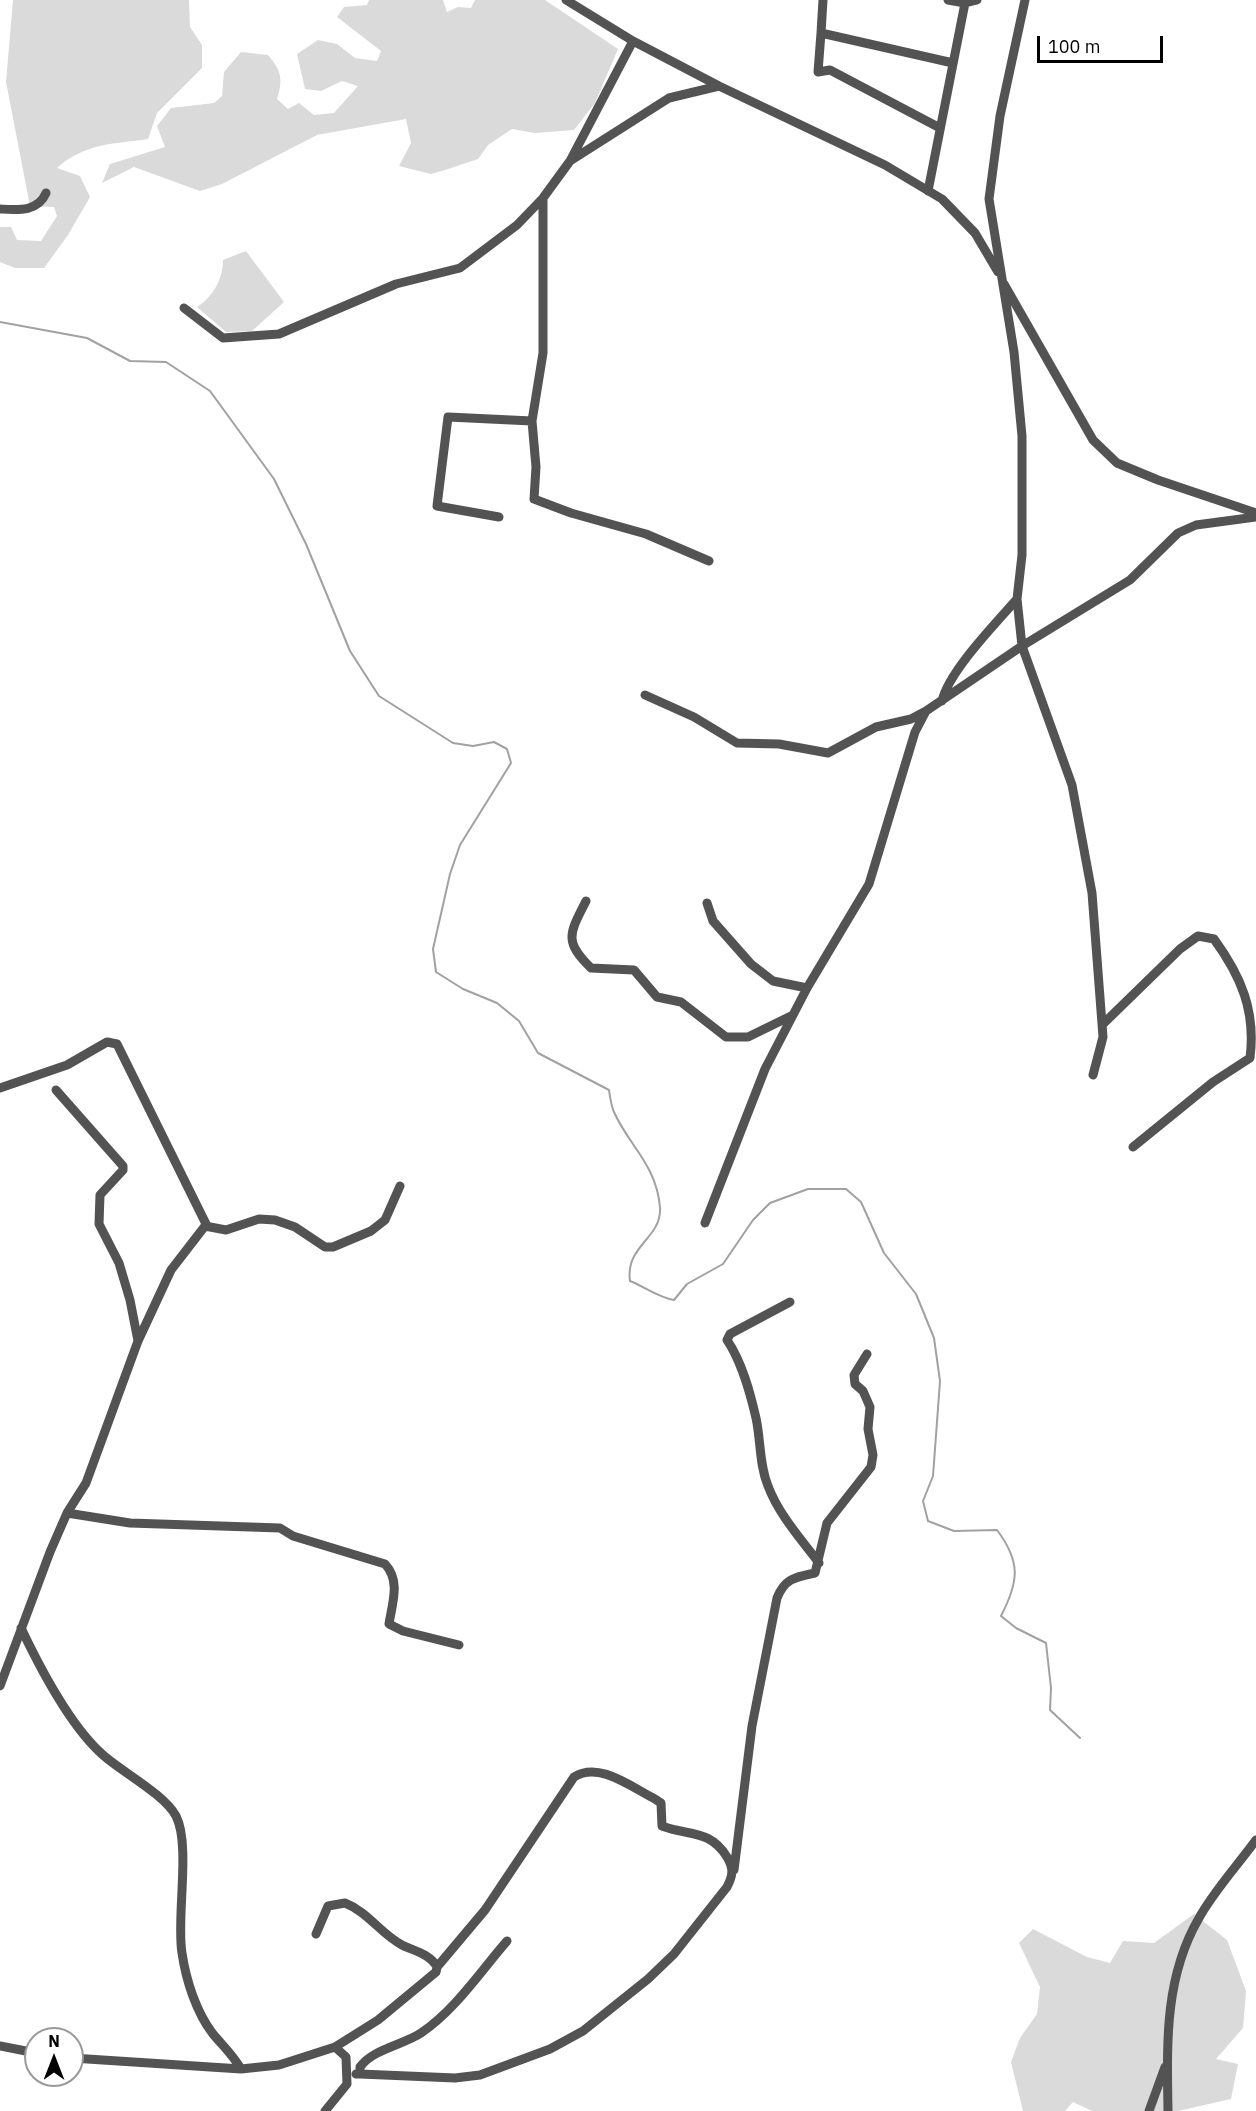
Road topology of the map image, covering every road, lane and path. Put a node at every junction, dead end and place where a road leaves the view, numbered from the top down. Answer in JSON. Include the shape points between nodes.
{"nodes":[{"id":1,"x":566,"y":0,"type":"edge"},
{"id":2,"x":823,"y":0,"type":"edge"},
{"id":3,"x":948,"y":0,"type":"edge"},
{"id":4,"x":977,"y":0,"type":"edge"},
{"id":5,"x":1024,"y":0,"type":"edge"},
{"id":6,"x":965,"y":3,"type":"junction"},
{"id":7,"x":821,"y":33,"type":"junction"},
{"id":8,"x":633,"y":41,"type":"junction"},
{"id":9,"x":953,"y":63,"type":"junction"},
{"id":10,"x":719,"y":86,"type":"junction"},
{"id":11,"x":940,"y":128,"type":"junction"},
{"id":12,"x":570,"y":162,"type":"junction"},
{"id":13,"x":928,"y":191,"type":"junction"},
{"id":14,"x":46,"y":193,"type":"dead end"},
{"id":15,"x":543,"y":198,"type":"junction"},
{"id":16,"x":0,"y":209,"type":"edge"},
{"id":17,"x":1001,"y":278,"type":"junction"},
{"id":18,"x":184,"y":308,"type":"dead end"},
{"id":19,"x":532,"y":421,"type":"junction"},
{"id":20,"x":1256,"y":515,"type":"edge"},
{"id":21,"x":499,"y":517,"type":"dead end"},
{"id":22,"x":709,"y":561,"type":"dead end"},
{"id":23,"x":1017,"y":598,"type":"junction"},
{"id":24,"x":1022,"y":645,"type":"junction"},
{"id":25,"x":645,"y":695,"type":"dead end"},
{"id":26,"x":942,"y":701,"type":"junction"},
{"id":27,"x":926,"y":711,"type":"junction"},
{"id":28,"x":586,"y":901,"type":"dead end"},
{"id":29,"x":707,"y":903,"type":"dead end"},
{"id":30,"x":807,"y":988,"type":"junction"},
{"id":31,"x":793,"y":1015,"type":"junction"},
{"id":32,"x":1103,"y":1024,"type":"junction"},
{"id":33,"x":1093,"y":1075,"type":"dead end"},
{"id":34,"x":0,"y":1088,"type":"edge"},
{"id":35,"x":56,"y":1090,"type":"dead end"},
{"id":36,"x":1133,"y":1147,"type":"dead end"},
{"id":37,"x":400,"y":1186,"type":"dead end"},
{"id":38,"x":705,"y":1222,"type":"dead end"},
{"id":39,"x":207,"y":1226,"type":"junction"},
{"id":40,"x":790,"y":1302,"type":"dead end"},
{"id":41,"x":138,"y":1341,"type":"junction"},
{"id":42,"x":867,"y":1354,"type":"dead end"},
{"id":43,"x":67,"y":1513,"type":"junction"},
{"id":44,"x":819,"y":1563,"type":"junction"},
{"id":45,"x":21,"y":1628,"type":"junction"},
{"id":46,"x":459,"y":1645,"type":"dead end"},
{"id":47,"x":0,"y":1686,"type":"edge"},
{"id":48,"x":1256,"y":1840,"type":"edge"},
{"id":49,"x":733,"y":1875,"type":"junction"},
{"id":50,"x":316,"y":1934,"type":"dead end"},
{"id":51,"x":507,"y":1941,"type":"dead end"},
{"id":52,"x":437,"y":1967,"type":"junction"},
{"id":53,"x":0,"y":2046,"type":"edge"},
{"id":54,"x":335,"y":2048,"type":"junction"},
{"id":55,"x":24,"y":2051,"type":"edge"},
{"id":56,"x":84,"y":2059,"type":"edge"},
{"id":57,"x":1168,"y":2059,"type":"junction"},
{"id":58,"x":241,"y":2069,"type":"junction"},
{"id":59,"x":348,"y":2070,"type":"junction"},
{"id":60,"x":360,"y":2074,"type":"junction"},
{"id":61,"x":325,"y":2111,"type":"edge"},
{"id":62,"x":1149,"y":2111,"type":"edge"},
{"id":63,"x":1168,"y":2111,"type":"edge"}],
"edges":[{"from":1,"to":8,"type":"street"},
{"from":2,"to":7,"type":"street"},
{"from":3,"to":6,"type":"street"},
{"from":4,"to":6,"type":"street"},
{"from":5,"to":17,"type":"street","via":[[1000,116],[989,199]]},
{"from":6,"to":9,"type":"street"},
{"from":7,"to":9,"type":"street"},
{"from":7,"to":11,"type":"street","via":[[818,72],[830,70]]},
{"from":8,"to":10,"type":"street"},
{"from":8,"to":12,"type":"street"},
{"from":9,"to":11,"type":"street"},
{"from":10,"to":12,"type":"street","via":[[669,98]]},
{"from":10,"to":13,"type":"street","via":[[885,165]]},
{"from":11,"to":13,"type":"street"},
{"from":12,"to":15,"type":"street"},
{"from":13,"to":17,"type":"street","via":[[942,199],[975,233]]},
{"from":14,"to":16,"type":"street","via":[[43,201],[25,211]]},
{"from":15,"to":18,"type":"street","via":[[516,225],[460,268],[396,284],[279,333],[223,338]]},
{"from":15,"to":19,"type":"street","via":[[543,352]]},
{"from":17,"to":20,"type":"street","via":[[1093,440],[1117,463]]},
{"from":17,"to":23,"type":"street","via":[[1014,352],[1022,436],[1022,555]]},
{"from":19,"to":21,"type":"street","via":[[448,417],[437,506]]},
{"from":19,"to":22,"type":"street","via":[[534,499],[646,534]]},
{"from":20,"to":24,"type":"street","via":[[1196,525],[1178,532],[1130,580]]},
{"from":23,"to":24,"type":"street"},
{"from":23,"to":26,"type":"street","via":[[944,690]]},
{"from":24,"to":26,"type":"street"},
{"from":24,"to":32,"type":"street","via":[[1072,785],[1092,893]]},
{"from":25,"to":27,"type":"street","via":[[694,717],[737,743],[779,744],[828,753],[876,727],[911,719]]},
{"from":26,"to":27,"type":"street"},
{"from":27,"to":30,"type":"street","via":[[915,732],[869,884]]},
{"from":28,"to":31,"type":"street","via":[[570,932],[573,948],[591,968],[634,970],[657,997],[681,1002],[726,1036],[748,1036]]},
{"from":29,"to":30,"type":"street","via":[[713,921],[751,963],[773,981]]},
{"from":30,"to":31,"type":"street"},
{"from":31,"to":38,"type":"street","via":[[765,1069]]},
{"from":32,"to":33,"type":"street"},
{"from":32,"to":36,"type":"street","via":[[1198,936],[1214,939],[1236,968],[1254,1032],[1250,1058],[1213,1082]]},
{"from":34,"to":39,"type":"street","via":[[67,1065],[107,1042],[117,1044]]},
{"from":35,"to":41,"type":"street","via":[[123,1166],[100,1195],[99,1224],[118,1263]]},
{"from":37,"to":39,"type":"street","via":[[385,1220],[371,1231],[333,1247],[325,1247],[295,1227],[275,1220],[259,1219],[226,1230]]},
{"from":39,"to":41,"type":"street","via":[[171,1269]]},
{"from":40,"to":44,"type":"street","via":[[730,1334],[727,1340],[735,1351],[756,1419],[768,1485],[782,1513]]},
{"from":41,"to":43,"type":"street","via":[[86,1483]]},
{"from":42,"to":44,"type":"street","via":[[854,1375],[855,1384],[870,1407],[871,1467],[827,1523]]},
{"from":43,"to":45,"type":"street"},
{"from":43,"to":46,"type":"street","via":[[130,1523],[280,1528],[293,1536],[385,1564],[396,1581],[389,1624]]},
{"from":44,"to":49,"type":"street","via":[[815,1573],[792,1578],[782,1585],[777,1598],[752,1726]]},
{"from":45,"to":47,"type":"street"},
{"from":45,"to":58,"type":"street","via":[[58,1697],[102,1754],[133,1776],[176,1816],[181,1841],[181,1951],[189,1986],[212,2033]]},
{"from":48,"to":57,"type":"street","via":[[1199,1918],[1187,1944],[1172,1990]]},
{"from":49,"to":52,"type":"street","via":[[721,1846],[699,1834],[662,1826],[661,1803],[598,1771],[588,1770],[574,1777],[485,1910]]},
{"from":49,"to":60,"type":"street","via":[[674,1954],[584,2031],[540,2053],[480,2075],[455,2078]]},
{"from":50,"to":52,"type":"street","via":[[328,1906],[345,1903]]},
{"from":51,"to":60,"type":"street","via":[[438,2018],[422,2032],[369,2058],[360,2067]]},
{"from":52,"to":54,"type":"street","via":[[436,1972],[378,2019]]},
{"from":53,"to":55,"type":"street"},
{"from":54,"to":58,"type":"street","via":[[279,2065]]},
{"from":54,"to":59,"type":"street","via":[[346,2057]]},
{"from":56,"to":58,"type":"street"},
{"from":57,"to":62,"type":"street"},
{"from":57,"to":63,"type":"street"},
{"from":59,"to":60,"type":"street"},
{"from":59,"to":61,"type":"street","via":[[347,2084]]}]}
